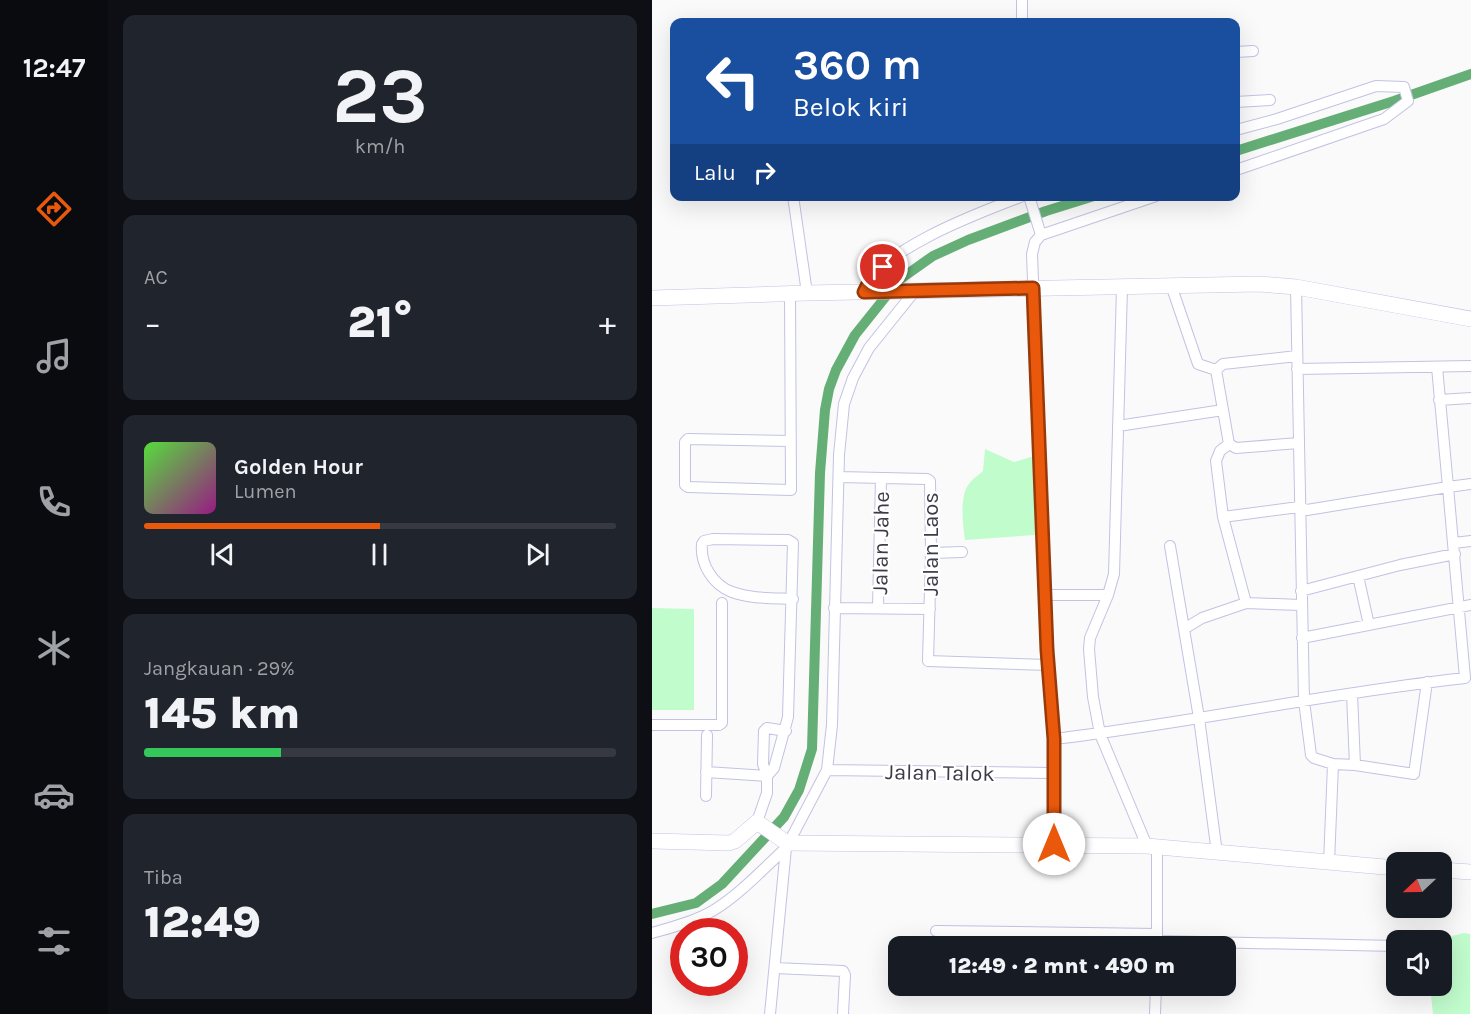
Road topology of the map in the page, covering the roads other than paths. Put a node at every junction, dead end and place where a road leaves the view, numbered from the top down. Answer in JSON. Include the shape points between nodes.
{"nodes":[{"id":1,"x":1022,"y":0,"type":"edge"},
{"id":2,"x":1022,"y":18,"type":"edge"},
{"id":3,"x":1253,"y":51,"type":"dead end"},
{"id":4,"x":1240,"y":52,"type":"edge"},
{"id":5,"x":1270,"y":100,"type":"dead end"},
{"id":6,"x":1240,"y":102,"type":"edge"},
{"id":7,"x":1240,"y":129,"type":"edge"},
{"id":8,"x":1240,"y":169,"type":"edge"},
{"id":9,"x":794,"y":201,"type":"edge"},
{"id":10,"x":1017,"y":201,"type":"edge"},
{"id":11,"x":1028,"y":201,"type":"edge"},
{"id":12,"x":1140,"y":201,"type":"edge"},
{"id":13,"x":1041,"y":233,"type":"junction"},
{"id":14,"x":1171,"y":285,"type":"junction"},
{"id":15,"x":1296,"y":287,"type":"junction"},
{"id":16,"x":1033,"y":288,"type":"junction"},
{"id":17,"x":1122,"y":288,"type":"junction"},
{"id":18,"x":865,"y":292,"type":"junction"},
{"id":19,"x":910,"y":292,"type":"junction"},
{"id":20,"x":807,"y":293,"type":"junction"},
{"id":21,"x":790,"y":294,"type":"junction"},
{"id":22,"x":652,"y":298,"type":"edge"},
{"id":23,"x":1471,"y":319,"type":"edge"},
{"id":24,"x":1297,"y":356,"type":"junction"},
{"id":25,"x":1471,"y":366,"type":"edge"},
{"id":26,"x":1437,"y":367,"type":"junction"},
{"id":27,"x":1297,"y":369,"type":"junction"},
{"id":28,"x":1216,"y":370,"type":"junction"},
{"id":29,"x":1471,"y":398,"type":"edge"},
{"id":30,"x":1440,"y":400,"type":"junction"},
{"id":31,"x":1223,"y":410,"type":"junction"},
{"id":32,"x":1117,"y":426,"type":"junction"},
{"id":33,"x":791,"y":441,"type":"junction"},
{"id":34,"x":1299,"y":443,"type":"junction"},
{"id":35,"x":1229,"y":444,"type":"junction"},
{"id":36,"x":839,"y":477,"type":"junction"},
{"id":37,"x":881,"y":478,"type":"junction"},
{"id":38,"x":1471,"y":484,"type":"edge"},
{"id":39,"x":1448,"y":487,"type":"junction"},
{"id":40,"x":1299,"y":507,"type":"junction"},
{"id":41,"x":1223,"y":517,"type":"junction"},
{"id":42,"x":1471,"y":541,"type":"edge"},
{"id":43,"x":1170,"y":546,"type":"dead end"},
{"id":44,"x":1454,"y":548,"type":"junction"},
{"id":45,"x":962,"y":552,"type":"dead end"},
{"id":46,"x":931,"y":553,"type":"junction"},
{"id":47,"x":1358,"y":576,"type":"junction"},
{"id":48,"x":1301,"y":591,"type":"junction"},
{"id":49,"x":1046,"y":595,"type":"junction"},
{"id":50,"x":1108,"y":595,"type":"junction"},
{"id":51,"x":793,"y":599,"type":"junction"},
{"id":52,"x":722,"y":603,"type":"dead end"},
{"id":53,"x":1246,"y":603,"type":"junction"},
{"id":54,"x":1301,"y":605,"type":"junction"},
{"id":55,"x":1471,"y":605,"type":"edge"},
{"id":56,"x":1459,"y":606,"type":"junction"},
{"id":57,"x":834,"y":608,"type":"junction"},
{"id":58,"x":878,"y":608,"type":"junction"},
{"id":59,"x":930,"y":609,"type":"junction"},
{"id":60,"x":1369,"y":625,"type":"junction"},
{"id":61,"x":1184,"y":629,"type":"junction"},
{"id":62,"x":1302,"y":638,"type":"junction"},
{"id":63,"x":1048,"y":665,"type":"junction"},
{"id":64,"x":1427,"y":682,"type":"junction"},
{"id":65,"x":1352,"y":694,"type":"junction"},
{"id":66,"x":1304,"y":700,"type":"junction"},
{"id":67,"x":1199,"y":718,"type":"junction"},
{"id":68,"x":652,"y":725,"type":"edge"},
{"id":69,"x":786,"y":731,"type":"junction"},
{"id":70,"x":1100,"y":734,"type":"junction"},
{"id":71,"x":707,"y":735,"type":"dead end"},
{"id":72,"x":1054,"y":739,"type":"junction"},
{"id":73,"x":1333,"y":764,"type":"junction"},
{"id":74,"x":1355,"y":765,"type":"junction"},
{"id":75,"x":827,"y":770,"type":"junction"},
{"id":76,"x":706,"y":772,"type":"junction"},
{"id":77,"x":1053,"y":773,"type":"junction"},
{"id":78,"x":767,"y":776,"type":"junction"},
{"id":79,"x":706,"y":796,"type":"dead end"},
{"id":80,"x":760,"y":824,"type":"junction"},
{"id":81,"x":652,"y":841,"type":"edge"},
{"id":82,"x":785,"y":844,"type":"junction"},
{"id":83,"x":1054,"y":844,"type":"junction"},
{"id":84,"x":1152,"y":847,"type":"junction"},
{"id":85,"x":1218,"y":853,"type":"junction"},
{"id":86,"x":1329,"y":863,"type":"junction"},
{"id":87,"x":1386,"y":867,"type":"edge"},
{"id":88,"x":1452,"y":870,"type":"edge"},
{"id":89,"x":1471,"y":872,"type":"edge"},
{"id":90,"x":936,"y":931,"type":"dead end"},
{"id":91,"x":652,"y":933,"type":"edge"},
{"id":92,"x":1059,"y":936,"type":"edge"},
{"id":93,"x":1157,"y":936,"type":"edge"},
{"id":94,"x":1236,"y":942,"type":"edge"},
{"id":95,"x":1386,"y":946,"type":"edge"},
{"id":96,"x":775,"y":968,"type":"junction"},
{"id":97,"x":1156,"y":996,"type":"edge"},
{"id":98,"x":770,"y":1014,"type":"edge"},
{"id":99,"x":843,"y":1014,"type":"edge"},
{"id":100,"x":1155,"y":1014,"type":"edge"}],
"edges":[{"from":1,"to":2,"type":"street"},
{"from":3,"to":4,"type":"street"},
{"from":5,"to":6,"type":"street"},
{"from":7,"to":8,"type":"street","via":[[1376,86],[1404,87],[1408,101],[1384,119]]},
{"from":9,"to":20,"type":"street"},
{"from":10,"to":18,"type":"street","via":[[936,232],[892,259],[871,278]]},
{"from":11,"to":13,"type":"street"},
{"from":12,"to":13,"type":"street"},
{"from":13,"to":16,"type":"street","via":[[1033,247]]},
{"from":14,"to":15,"type":"main road"},
{"from":14,"to":17,"type":"main road"},
{"from":14,"to":28,"type":"street","via":[[1198,364]]},
{"from":15,"to":23,"type":"main road"},
{"from":15,"to":24,"type":"street"},
{"from":16,"to":17,"type":"main road"},
{"from":16,"to":19,"type":"main road"},
{"from":16,"to":49,"type":"street"},
{"from":17,"to":32,"type":"street"},
{"from":18,"to":19,"type":"main road"},
{"from":18,"to":20,"type":"main road"},
{"from":19,"to":36,"type":"street","via":[[869,348],[853,378],[844,404]]},
{"from":20,"to":21,"type":"main road"},
{"from":21,"to":22,"type":"main road"},
{"from":21,"to":33,"type":"street"},
{"from":24,"to":27,"type":"street"},
{"from":24,"to":28,"type":"street","via":[[1223,364]]},
{"from":25,"to":26,"type":"street"},
{"from":26,"to":27,"type":"street"},
{"from":26,"to":30,"type":"street"},
{"from":27,"to":34,"type":"street"},
{"from":28,"to":31,"type":"street"},
{"from":29,"to":30,"type":"street"},
{"from":30,"to":39,"type":"street"},
{"from":31,"to":32,"type":"street"},
{"from":31,"to":35,"type":"street"},
{"from":32,"to":50,"type":"street","via":[[1115,561]]},
{"from":33,"to":33,"type":"street","via":[[688,439],[685,486],[791,490]]},
{"from":34,"to":35,"type":"street","via":[[1236,448]]},
{"from":34,"to":40,"type":"street"},
{"from":35,"to":41,"type":"street","via":[[1216,461]]},
{"from":36,"to":37,"type":"street"},
{"from":36,"to":57,"type":"street"},
{"from":37,"to":46,"type":"street","name":"Jalan Laos","via":[[929,479]]},
{"from":37,"to":58,"type":"street","name":"Jalan Jahe"},
{"from":38,"to":39,"type":"street"},
{"from":39,"to":40,"type":"street","via":[[1307,510]]},
{"from":39,"to":44,"type":"street"},
{"from":40,"to":41,"type":"street"},
{"from":40,"to":48,"type":"street"},
{"from":41,"to":53,"type":"street"},
{"from":42,"to":44,"type":"street"},
{"from":43,"to":61,"type":"street"},
{"from":44,"to":47,"type":"street"},
{"from":44,"to":56,"type":"street"},
{"from":45,"to":46,"type":"street"},
{"from":46,"to":59,"type":"street","name":"Jalan Laos"},
{"from":47,"to":48,"type":"street"},
{"from":47,"to":60,"type":"street"},
{"from":48,"to":54,"type":"street"},
{"from":49,"to":50,"type":"street"},
{"from":49,"to":63,"type":"street"},
{"from":50,"to":70,"type":"street","via":[[1089,649]]},
{"from":51,"to":51,"type":"street","via":[[791,541],[713,539],[702,544],[708,572],[731,592]]},
{"from":51,"to":69,"type":"street"},
{"from":52,"to":68,"type":"street","via":[[722,723]]},
{"from":53,"to":54,"type":"street"},
{"from":53,"to":61,"type":"street","via":[[1202,618]]},
{"from":54,"to":62,"type":"street"},
{"from":55,"to":56,"type":"street"},
{"from":56,"to":60,"type":"street"},
{"from":56,"to":64,"type":"street","via":[[1465,678]]},
{"from":57,"to":58,"type":"street"},
{"from":57,"to":75,"type":"street","via":[[832,725]]},
{"from":58,"to":59,"type":"street"},
{"from":59,"to":63,"type":"street","name":"Jalan Laos","via":[[928,661]]},
{"from":60,"to":62,"type":"street"},
{"from":61,"to":67,"type":"street"},
{"from":62,"to":66,"type":"street"},
{"from":63,"to":72,"type":"street"},
{"from":64,"to":65,"type":"street"},
{"from":64,"to":74,"type":"street","via":[[1414,774]]},
{"from":65,"to":66,"type":"street"},
{"from":65,"to":74,"type":"street"},
{"from":66,"to":67,"type":"street"},
{"from":66,"to":73,"type":"street","via":[[1311,755]]},
{"from":67,"to":70,"type":"street"},
{"from":67,"to":85,"type":"street"},
{"from":69,"to":78,"type":"street","via":[[774,768]]},
{"from":69,"to":78,"type":"street","via":[[764,731],[763,764]]},
{"from":70,"to":72,"type":"street"},
{"from":70,"to":84,"type":"street"},
{"from":71,"to":76,"type":"street"},
{"from":72,"to":77,"type":"street"},
{"from":73,"to":74,"type":"street"},
{"from":73,"to":86,"type":"street"},
{"from":75,"to":77,"type":"street","name":"Jalan Talok"},
{"from":75,"to":82,"type":"street"},
{"from":76,"to":78,"type":"street"},
{"from":76,"to":79,"type":"street"},
{"from":77,"to":83,"type":"street"},
{"from":78,"to":80,"type":"street"},
{"from":80,"to":81,"type":"main road","via":[[729,843]]},
{"from":80,"to":82,"type":"main road"},
{"from":82,"to":83,"type":"main road"},
{"from":82,"to":91,"type":"street","via":[[714,910]]},
{"from":82,"to":96,"type":"street"},
{"from":83,"to":84,"type":"main road"},
{"from":84,"to":85,"type":"main road"},
{"from":84,"to":93,"type":"street"},
{"from":85,"to":86,"type":"main road"},
{"from":86,"to":87,"type":"main road"},
{"from":88,"to":89,"type":"main road"},
{"from":90,"to":92,"type":"street"},
{"from":94,"to":95,"type":"street"},
{"from":96,"to":98,"type":"street"},
{"from":96,"to":99,"type":"street","via":[[843,971]]},
{"from":97,"to":100,"type":"street"}]}
